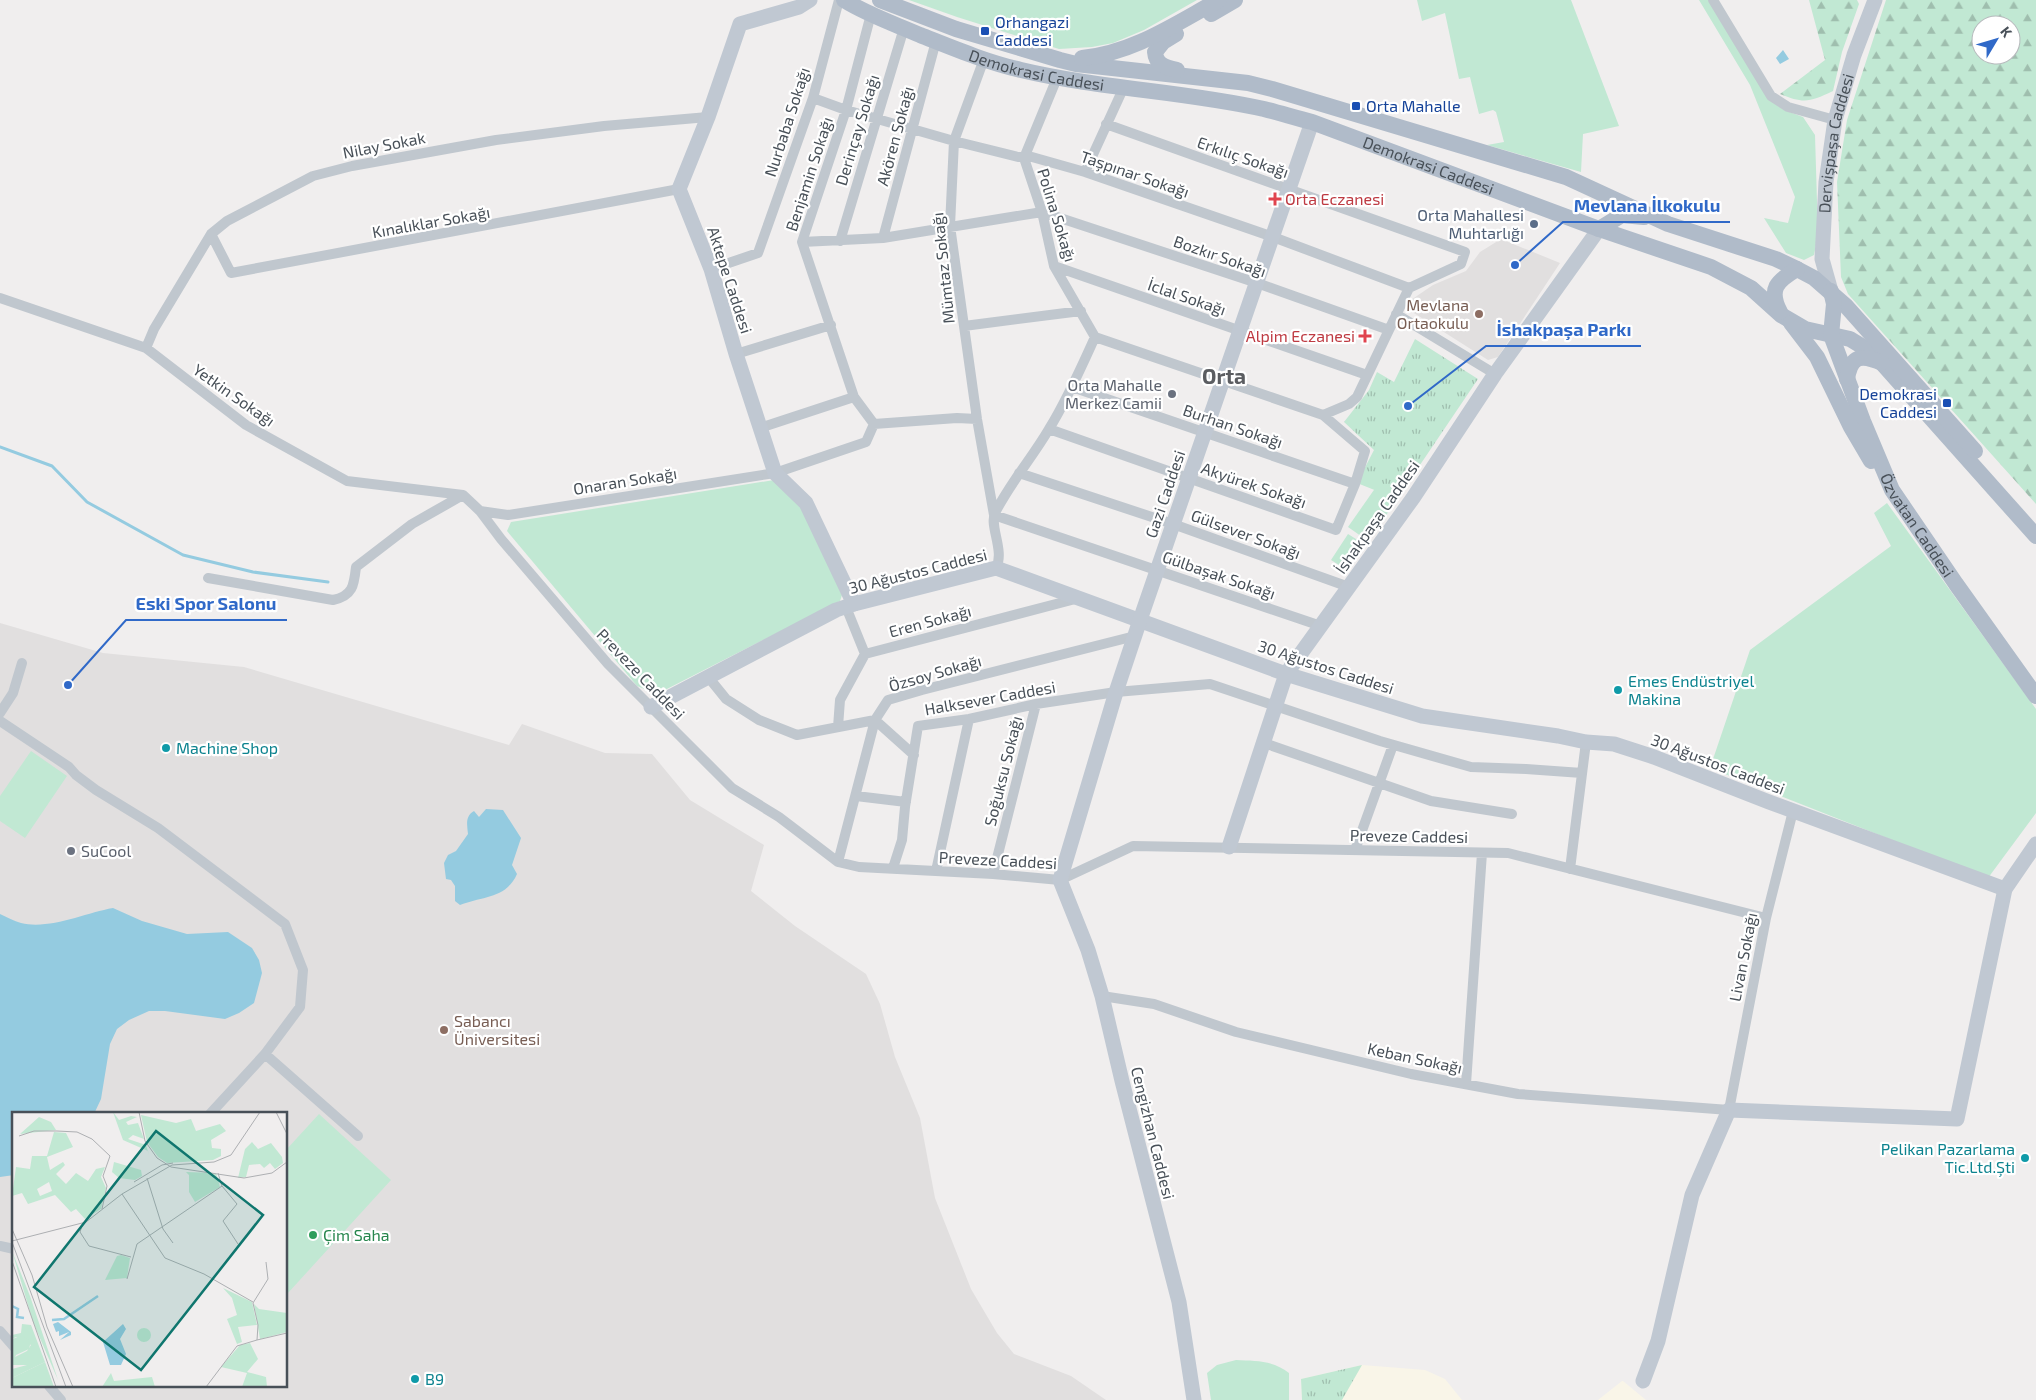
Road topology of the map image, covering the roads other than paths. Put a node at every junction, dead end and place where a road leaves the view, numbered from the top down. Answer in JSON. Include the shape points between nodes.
{"nodes":[{"id":1,"x":810,"y":0,"type":"edge"},
{"id":2,"x":839,"y":0,"type":"edge"},
{"id":3,"x":844,"y":0,"type":"edge"},
{"id":4,"x":880,"y":0,"type":"edge"},
{"id":5,"x":1219,"y":0,"type":"edge"},
{"id":6,"x":1235,"y":0,"type":"edge"},
{"id":7,"x":1713,"y":0,"type":"edge"},
{"id":8,"x":1875,"y":0,"type":"edge"},
{"id":9,"x":871,"y":14,"type":"junction"},
{"id":10,"x":904,"y":28,"type":"junction"},
{"id":11,"x":1158,"y":34,"type":"junction"},
{"id":12,"x":936,"y":41,"type":"junction"},
{"id":13,"x":984,"y":59,"type":"junction"},
{"id":14,"x":1060,"y":60,"type":"junction"},
{"id":15,"x":1142,"y":71,"type":"junction"},
{"id":16,"x":1057,"y":78,"type":"junction"},
{"id":17,"x":1203,"y":78,"type":"junction"},
{"id":18,"x":1123,"y":89,"type":"junction"},
{"id":19,"x":1158,"y":93,"type":"junction"},
{"id":20,"x":1294,"y":97,"type":"junction"},
{"id":21,"x":813,"y":98,"type":"junction"},
{"id":22,"x":846,"y":110,"type":"junction"},
{"id":23,"x":708,"y":117,"type":"junction"},
{"id":24,"x":876,"y":118,"type":"junction"},
{"id":25,"x":1835,"y":120,"type":"junction"},
{"id":26,"x":1312,"y":122,"type":"junction"},
{"id":27,"x":1106,"y":124,"type":"junction"},
{"id":28,"x":912,"y":128,"type":"junction"},
{"id":29,"x":954,"y":140,"type":"junction"},
{"id":30,"x":1024,"y":158,"type":"junction"},
{"id":31,"x":1085,"y":172,"type":"junction"},
{"id":32,"x":1289,"y":189,"type":"junction"},
{"id":33,"x":680,"y":190,"type":"junction"},
{"id":34,"x":1042,"y":212,"type":"junction"},
{"id":35,"x":1668,"y":224,"type":"junction"},
{"id":36,"x":950,"y":226,"type":"junction"},
{"id":37,"x":1599,"y":229,"type":"junction"},
{"id":38,"x":211,"y":234,"type":"junction"},
{"id":39,"x":1272,"y":237,"type":"junction"},
{"id":40,"x":883,"y":238,"type":"junction"},
{"id":41,"x":840,"y":241,"type":"junction"},
{"id":42,"x":802,"y":242,"type":"junction"},
{"id":43,"x":1822,"y":259,"type":"junction"},
{"id":44,"x":1054,"y":266,"type":"junction"},
{"id":45,"x":711,"y":269,"type":"junction"},
{"id":46,"x":1797,"y":269,"type":"junction"},
{"id":47,"x":1256,"y":283,"type":"junction"},
{"id":48,"x":1409,"y":288,"type":"junction"},
{"id":49,"x":1830,"y":291,"type":"junction"},
{"id":50,"x":0,"y":298,"type":"edge"},
{"id":51,"x":1082,"y":311,"type":"junction"},
{"id":52,"x":1396,"y":314,"type":"junction"},
{"id":53,"x":1832,"y":316,"type":"junction"},
{"id":54,"x":1785,"y":317,"type":"junction"},
{"id":55,"x":831,"y":326,"type":"junction"},
{"id":56,"x":964,"y":326,"type":"junction"},
{"id":57,"x":1805,"y":329,"type":"junction"},
{"id":58,"x":1389,"y":330,"type":"junction"},
{"id":59,"x":1240,"y":331,"type":"junction"},
{"id":60,"x":1831,"y":336,"type":"junction"},
{"id":61,"x":1096,"y":337,"type":"junction"},
{"id":62,"x":146,"y":348,"type":"junction"},
{"id":63,"x":736,"y":354,"type":"junction"},
{"id":64,"x":1882,"y":363,"type":"junction"},
{"id":65,"x":1495,"y":374,"type":"junction"},
{"id":66,"x":1367,"y":375,"type":"junction"},
{"id":67,"x":1847,"y":379,"type":"junction"},
{"id":68,"x":1223,"y":380,"type":"junction"},
{"id":69,"x":1072,"y":387,"type":"junction"},
{"id":70,"x":854,"y":397,"type":"junction"},
{"id":71,"x":1323,"y":415,"type":"junction"},
{"id":72,"x":977,"y":419,"type":"junction"},
{"id":73,"x":874,"y":424,"type":"junction"},
{"id":74,"x":760,"y":428,"type":"junction"},
{"id":75,"x":1049,"y":429,"type":"junction"},
{"id":76,"x":1205,"y":432,"type":"junction"},
{"id":77,"x":775,"y":473,"type":"junction"},
{"id":78,"x":1019,"y":473,"type":"junction"},
{"id":79,"x":1189,"y":478,"type":"junction"},
{"id":80,"x":1355,"y":484,"type":"junction"},
{"id":81,"x":1892,"y":490,"type":"junction"},
{"id":82,"x":464,"y":495,"type":"junction"},
{"id":83,"x":480,"y":511,"type":"junction"},
{"id":84,"x":994,"y":515,"type":"junction"},
{"id":85,"x":2036,"y":520,"type":"edge"},
{"id":86,"x":1173,"y":524,"type":"junction"},
{"id":87,"x":2036,"y":536,"type":"edge"},
{"id":88,"x":996,"y":568,"type":"junction"},
{"id":89,"x":1158,"y":570,"type":"junction"},
{"id":90,"x":208,"y":578,"type":"dead end"},
{"id":91,"x":1349,"y":587,"type":"junction"},
{"id":92,"x":1080,"y":598,"type":"junction"},
{"id":93,"x":850,"y":606,"type":"junction"},
{"id":94,"x":1140,"y":620,"type":"junction"},
{"id":95,"x":1321,"y":626,"type":"junction"},
{"id":96,"x":1135,"y":636,"type":"junction"},
{"id":97,"x":864,"y":654,"type":"junction"},
{"id":98,"x":22,"y":663,"type":"dead end"},
{"id":99,"x":1286,"y":674,"type":"junction"},
{"id":100,"x":709,"y":678,"type":"junction"},
{"id":101,"x":1116,"y":692,"type":"junction"},
{"id":102,"x":2036,"y":696,"type":"edge"},
{"id":103,"x":1036,"y":704,"type":"junction"},
{"id":104,"x":1277,"y":706,"type":"junction"},
{"id":105,"x":651,"y":707,"type":"junction"},
{"id":106,"x":0,"y":713,"type":"edge"},
{"id":107,"x":969,"y":719,"type":"junction"},
{"id":108,"x":874,"y":720,"type":"junction"},
{"id":109,"x":0,"y":721,"type":"edge"},
{"id":110,"x":838,"y":727,"type":"junction"},
{"id":111,"x":1586,"y":742,"type":"junction"},
{"id":112,"x":1264,"y":743,"type":"junction"},
{"id":113,"x":1393,"y":745,"type":"junction"},
{"id":114,"x":914,"y":755,"type":"junction"},
{"id":115,"x":1582,"y":773,"type":"junction"},
{"id":116,"x":1380,"y":783,"type":"junction"},
{"id":117,"x":856,"y":796,"type":"junction"},
{"id":118,"x":906,"y":802,"type":"junction"},
{"id":119,"x":1793,"y":811,"type":"junction"},
{"id":120,"x":1512,"y":814,"type":"dead end"},
{"id":121,"x":2036,"y":844,"type":"edge"},
{"id":122,"x":1229,"y":847,"type":"junction"},
{"id":123,"x":1355,"y":850,"type":"junction"},
{"id":124,"x":1482,"y":853,"type":"junction"},
{"id":125,"x":838,"y":862,"type":"junction"},
{"id":126,"x":893,"y":868,"type":"junction"},
{"id":127,"x":1570,"y":869,"type":"junction"},
{"id":128,"x":936,"y":871,"type":"junction"},
{"id":129,"x":992,"y":874,"type":"junction"},
{"id":130,"x":1060,"y":880,"type":"junction"},
{"id":131,"x":2005,"y":889,"type":"junction"},
{"id":132,"x":1766,"y":918,"type":"junction"},
{"id":133,"x":1102,"y":996,"type":"junction"},
{"id":134,"x":265,"y":1054,"type":"junction"},
{"id":135,"x":1466,"y":1084,"type":"junction"},
{"id":136,"x":1729,"y":1110,"type":"junction"},
{"id":137,"x":212,"y":1112,"type":"edge"},
{"id":138,"x":358,"y":1136,"type":"dead end"},
{"id":139,"x":0,"y":1331,"type":"edge"},
{"id":140,"x":12,"y":1345,"type":"edge"},
{"id":141,"x":1643,"y":1381,"type":"dead end"},
{"id":142,"x":51,"y":1388,"type":"edge"},
{"id":143,"x":62,"y":1400,"type":"edge"},
{"id":144,"x":1194,"y":1400,"type":"edge"}],
"edges":[{"from":1,"to":23,"type":"street","via":[[799,7],[740,24]]},
{"from":2,"to":21,"type":"street","name":"Nurbaba Sokağı"},
{"from":3,"to":9,"type":"main road","name":"Demokrasi Caddesi"},
{"from":4,"to":14,"type":"main road","name":"Demokrasi Caddesi","via":[[956,29]]},
{"from":5,"to":11,"type":"main road"},
{"from":6,"to":17,"type":"main road","via":[[1163,42],[1155,52],[1158,63],[1164,67]]},
{"from":7,"to":25,"type":"street","via":[[1770,96],[1788,107]]},
{"from":8,"to":25,"type":"street","name":"Dervişpaşa Caddesi","via":[[1854,55]]},
{"from":9,"to":10,"type":"main road","name":"Demokrasi Caddesi"},
{"from":9,"to":22,"type":"street","name":"Benjamin Sokağı"},
{"from":10,"to":12,"type":"main road","name":"Demokrasi Caddesi"},
{"from":10,"to":24,"type":"street","name":"Derinçay Sokağı"},
{"from":11,"to":14,"type":"main road","via":[[1113,53]]},
{"from":11,"to":15,"type":"main road","via":[[1142,52]]},
{"from":12,"to":13,"type":"main road","name":"Demokrasi Caddesi"},
{"from":12,"to":28,"type":"street","name":"Akören Sokağı"},
{"from":13,"to":16,"type":"main road","name":"Demokrasi Caddesi"},
{"from":13,"to":29,"type":"street","name":"Mümtaz Sokağı"},
{"from":14,"to":15,"type":"main road","name":"Demokrasi Caddesi"},
{"from":15,"to":17,"type":"main road","name":"Demokrasi Caddesi"},
{"from":15,"to":19,"type":"main road"},
{"from":16,"to":18,"type":"main road","name":"Demokrasi Caddesi"},
{"from":16,"to":30,"type":"street","name":"Polina Sokağı"},
{"from":17,"to":20,"type":"main road","name":"Demokrasi Caddesi","via":[[1248,83]]},
{"from":18,"to":19,"type":"main road","name":"Demokrasi Caddesi"},
{"from":18,"to":27,"type":"street"},
{"from":19,"to":26,"type":"main road","name":"Demokrasi Caddesi","via":[[1257,108]]},
{"from":20,"to":26,"type":"main road","via":[[1310,109]]},
{"from":20,"to":35,"type":"main road","name":"Demokrasi Caddesi","via":[[1566,177]]},
{"from":21,"to":22,"type":"street","name":"Taşpınar Sokağı"},
{"from":21,"to":45,"type":"street","name":"Nurbaba Sokağı","via":[[758,253]]},
{"from":22,"to":24,"type":"street","name":"Taşpınar Sokağı"},
{"from":22,"to":42,"type":"street","name":"Benjamin Sokağı"},
{"from":23,"to":33,"type":"street"},
{"from":23,"to":38,"type":"street","name":"Nilay Sokak","via":[[496,140],[352,166],[313,176],[227,220]]},
{"from":24,"to":28,"type":"street","name":"Taşpınar Sokağı"},
{"from":24,"to":41,"type":"street","name":"Derinçay Sokağı"},
{"from":25,"to":43,"type":"street","name":"Dervişpaşa Caddesi","via":[[1826,182]]},
{"from":26,"to":32,"type":"street","name":"Gazi Caddesi"},
{"from":26,"to":37,"type":"main road","name":"Demokrasi Caddesi"},
{"from":27,"to":31,"type":"street"},
{"from":27,"to":32,"type":"street","name":"Erkılıç Sokağı"},
{"from":28,"to":29,"type":"street","name":"Taşpınar Sokağı"},
{"from":28,"to":40,"type":"street","name":"Akören Sokağı"},
{"from":29,"to":30,"type":"street","name":"Taşpınar Sokağı"},
{"from":29,"to":36,"type":"street","name":"Mümtaz Sokağı"},
{"from":30,"to":31,"type":"street","name":"Taşpınar Sokağı"},
{"from":30,"to":34,"type":"street","name":"Polina Sokağı"},
{"from":31,"to":39,"type":"street","name":"Taşpınar Sokağı"},
{"from":32,"to":39,"type":"street","name":"Gazi Caddesi"},
{"from":32,"to":48,"type":"street","name":"Erkılıç Sokağı","via":[[1465,252],[1461,264]]},
{"from":33,"to":38,"type":"street","name":"Kınalıklar Sokağı","via":[[231,273]]},
{"from":33,"to":45,"type":"street","name":"Aktepe Caddesi"},
{"from":34,"to":36,"type":"street"},
{"from":34,"to":44,"type":"street","name":"Polina Sokağı"},
{"from":34,"to":47,"type":"street","name":"Bozkır Sokağı"},
{"from":35,"to":37,"type":"main road","via":[[1628,214]]},
{"from":35,"to":46,"type":"main road","name":"Demokrasi Caddesi","via":[[1776,259]]},
{"from":36,"to":40,"type":"street"},
{"from":36,"to":56,"type":"street","name":"Mümtaz Sokağı"},
{"from":37,"to":54,"type":"main road","name":"Demokrasi Caddesi","via":[[1730,275]]},
{"from":37,"to":65,"type":"street","name":"İshakpaşa Caddesi"},
{"from":38,"to":62,"type":"street","name":"Nilay Sokak"},
{"from":39,"to":47,"type":"street","name":"Gazi Caddesi"},
{"from":39,"to":48,"type":"street","name":"Taşpınar Sokağı"},
{"from":40,"to":41,"type":"street"},
{"from":41,"to":42,"type":"street"},
{"from":42,"to":55,"type":"street","name":"Benjamin Sokağı"},
{"from":43,"to":46,"type":"street","via":[[1815,268]]},
{"from":43,"to":49,"type":"street","name":"Dervişpaşa Caddesi"},
{"from":44,"to":51,"type":"street","name":"Polina Sokağı"},
{"from":44,"to":59,"type":"street","name":"İclal Sokağı"},
{"from":45,"to":63,"type":"street","name":"Aktepe Caddesi"},
{"from":46,"to":49,"type":"main road","name":"Demokrasi Caddesi"},
{"from":46,"to":54,"type":"main road","via":[[1785,276],[1774,291],[1774,301]]},
{"from":47,"to":58,"type":"street","name":"Bozkır Sokağı"},
{"from":47,"to":59,"type":"street","name":"Gazi Caddesi"},
{"from":48,"to":52,"type":"street"},
{"from":49,"to":53,"type":"main road","via":[[1834,304]]},
{"from":49,"to":85,"type":"main road","name":"Demokrasi Caddesi"},
{"from":50,"to":62,"type":"street","name":"Yetkin Sokağı"},
{"from":51,"to":56,"type":"street"},
{"from":51,"to":61,"type":"street","name":"Polina Sokağı"},
{"from":52,"to":58,"type":"street"},
{"from":52,"to":65,"type":"street"},
{"from":53,"to":57,"type":"main road","via":[[1826,323]]},
{"from":53,"to":60,"type":"main road"},
{"from":54,"to":57,"type":"main road","name":"Demokrasi Caddesi"},
{"from":54,"to":81,"type":"main road","via":[[1817,357],[1861,446]]},
{"from":55,"to":63,"type":"street"},
{"from":55,"to":70,"type":"street","name":"Benjamin Sokağı"},
{"from":56,"to":72,"type":"street","name":"Mümtaz Sokağı"},
{"from":57,"to":60,"type":"main road","name":"Demokrasi Caddesi"},
{"from":58,"to":66,"type":"street"},
{"from":59,"to":66,"type":"street","name":"İclal Sokağı"},
{"from":59,"to":68,"type":"street","name":"Gazi Caddesi"},
{"from":60,"to":64,"type":"main road","name":"Demokrasi Caddesi","via":[[1845,337],[1863,345]]},
{"from":60,"to":67,"type":"main road","name":"Özvatan Caddesi"},
{"from":61,"to":68,"type":"street"},
{"from":61,"to":69,"type":"street"},
{"from":62,"to":82,"type":"street","name":"Yetkin Sokağı","via":[[246,425],[347,481]]},
{"from":63,"to":74,"type":"street","name":"Aktepe Caddesi"},
{"from":64,"to":67,"type":"main road","via":[[1868,356],[1857,359],[1851,364]]},
{"from":64,"to":87,"type":"main road","name":"Demokrasi Caddesi"},
{"from":65,"to":91,"type":"street","name":"İshakpaşa Caddesi"},
{"from":66,"to":71,"type":"street","via":[[1357,396],[1349,404]]},
{"from":67,"to":81,"type":"main road","name":"Özvatan Caddesi"},
{"from":68,"to":71,"type":"street"},
{"from":68,"to":76,"type":"street","name":"Gazi Caddesi"},
{"from":69,"to":75,"type":"street"},
{"from":69,"to":76,"type":"street","name":"Burhan Sokağı"},
{"from":70,"to":73,"type":"street","name":"Benjamin Sokağı"},
{"from":70,"to":74,"type":"street"},
{"from":71,"to":80,"type":"street","via":[[1365,451]]},
{"from":72,"to":73,"type":"street"},
{"from":72,"to":84,"type":"street","name":"Mümtaz Sokağı"},
{"from":73,"to":77,"type":"street","name":"Onaran Sokağı","via":[[866,442]]},
{"from":74,"to":77,"type":"street","name":"Aktepe Caddesi"},
{"from":75,"to":78,"type":"street"},
{"from":75,"to":79,"type":"street","name":"Akyürek Sokağı"},
{"from":76,"to":79,"type":"street","name":"Gazi Caddesi"},
{"from":76,"to":80,"type":"street","name":"Burhan Sokağı"},
{"from":77,"to":83,"type":"street","name":"Onaran Sokağı","via":[[508,516]]},
{"from":77,"to":93,"type":"street","name":"Aktepe Caddesi","via":[[806,503]]},
{"from":78,"to":84,"type":"street"},
{"from":78,"to":86,"type":"street","name":"Gülsever Sokağı"},
{"from":79,"to":80,"type":"street","name":"Akyürek Sokağı","via":[[1336,530]]},
{"from":79,"to":86,"type":"street","name":"Gazi Caddesi"},
{"from":81,"to":102,"type":"main road","name":"Özvatan Caddesi"},
{"from":82,"to":83,"type":"street"},
{"from":82,"to":90,"type":"street","via":[[412,524],[356,567],[353,588],[341,598],[333,600]]},
{"from":83,"to":105,"type":"street","name":"Preveze Caddesi","via":[[608,664]]},
{"from":84,"to":88,"type":"street","via":[[1000,560]]},
{"from":84,"to":89,"type":"street","name":"Gülbaşak Sokağı"},
{"from":86,"to":89,"type":"street","name":"Gazi Caddesi"},
{"from":86,"to":91,"type":"street","name":"Gülsever Sokağı"},
{"from":88,"to":92,"type":"street","name":"30 Ağustos Caddesi"},
{"from":88,"to":93,"type":"street","name":"30 Ağustos Caddesi"},
{"from":89,"to":94,"type":"street","name":"Gazi Caddesi"},
{"from":89,"to":95,"type":"street","name":"Gülbaşak Sokağı"},
{"from":91,"to":95,"type":"street","name":"İshakpaşa Caddesi"},
{"from":92,"to":94,"type":"street","name":"30 Ağustos Caddesi"},
{"from":92,"to":97,"type":"street","name":"Eren Sokağı"},
{"from":93,"to":97,"type":"street"},
{"from":93,"to":100,"type":"street","name":"30 Ağustos Caddesi","via":[[836,610]]},
{"from":94,"to":96,"type":"street","name":"Gazi Caddesi"},
{"from":94,"to":99,"type":"street","name":"30 Ağustos Caddesi"},
{"from":95,"to":99,"type":"street","name":"İshakpaşa Caddesi"},
{"from":96,"to":101,"type":"street","name":"Gazi Caddesi"},
{"from":96,"to":108,"type":"street","name":"Özsoy Sokağı","via":[[888,700]]},
{"from":97,"to":110,"type":"street","via":[[840,700]]},
{"from":98,"to":106,"type":"street","via":[[13,693]]},
{"from":99,"to":104,"type":"street","name":"İshakpaşa Caddesi"},
{"from":99,"to":111,"type":"street","name":"30 Ağustos Caddesi","via":[[1422,716]]},
{"from":100,"to":105,"type":"street","name":"30 Ağustos Caddesi"},
{"from":100,"to":110,"type":"street","via":[[726,699],[759,720],[797,735]]},
{"from":101,"to":103,"type":"street","name":"Halksever Caddesi"},
{"from":101,"to":104,"type":"street","name":"Halksever Caddesi","via":[[1210,684]]},
{"from":101,"to":130,"type":"street","name":"Gazi Caddesi"},
{"from":103,"to":107,"type":"street","name":"Halksever Caddesi"},
{"from":103,"to":129,"type":"street","name":"Soğuksu Sokağı"},
{"from":104,"to":112,"type":"street","name":"İshakpaşa Caddesi"},
{"from":104,"to":113,"type":"street"},
{"from":105,"to":125,"type":"street","name":"Preveze Caddesi","via":[[732,788],[779,817]]},
{"from":107,"to":114,"type":"street","name":"Halksever Caddesi","via":[[918,726]]},
{"from":107,"to":128,"type":"street"},
{"from":108,"to":110,"type":"street"},
{"from":108,"to":114,"type":"street"},
{"from":108,"to":117,"type":"street"},
{"from":109,"to":134,"type":"street","via":[[69,767],[96,790],[158,828],[286,924],[304,970],[300,1007]]},
{"from":111,"to":115,"type":"street"},
{"from":111,"to":119,"type":"street","name":"30 Ağustos Caddesi","via":[[1614,744],[1654,757]]},
{"from":112,"to":116,"type":"street"},
{"from":112,"to":122,"type":"street","name":"İshakpaşa Caddesi"},
{"from":113,"to":115,"type":"street","via":[[1471,767]]},
{"from":113,"to":116,"type":"street"},
{"from":114,"to":118,"type":"street","name":"Halksever Caddesi"},
{"from":115,"to":127,"type":"street"},
{"from":116,"to":120,"type":"street","via":[[1432,801]]},
{"from":116,"to":123,"type":"street"},
{"from":117,"to":118,"type":"street"},
{"from":117,"to":125,"type":"street"},
{"from":118,"to":126,"type":"street","name":"Halksever Caddesi","via":[[902,840]]},
{"from":119,"to":131,"type":"street","name":"30 Ağustos Caddesi"},
{"from":119,"to":132,"type":"street","name":"Livan Sokağı"},
{"from":121,"to":131,"type":"street"},
{"from":122,"to":123,"type":"street","name":"Preveze Caddesi"},
{"from":122,"to":130,"type":"street","name":"Preveze Caddesi","via":[[1133,846]]},
{"from":123,"to":124,"type":"street","name":"Preveze Caddesi"},
{"from":124,"to":127,"type":"street","name":"Preveze Caddesi","via":[[1508,853]]},
{"from":124,"to":135,"type":"street"},
{"from":125,"to":126,"type":"street","name":"Preveze Caddesi","via":[[860,868]]},
{"from":126,"to":128,"type":"street","name":"Preveze Caddesi"},
{"from":127,"to":132,"type":"street","name":"Preveze Caddesi"},
{"from":128,"to":129,"type":"street","name":"Preveze Caddesi"},
{"from":129,"to":130,"type":"street","name":"Preveze Caddesi"},
{"from":130,"to":133,"type":"street","name":"Cengizhan Caddesi"},
{"from":131,"to":136,"type":"street","via":[[1957,1119]]},
{"from":132,"to":136,"type":"street","name":"Livan Sokağı"},
{"from":133,"to":135,"type":"street","name":"Keban Sokağı","via":[[1154,1004],[1236,1032]]},
{"from":133,"to":144,"type":"street","name":"Cengizhan Caddesi","via":[[1179,1302]]},
{"from":134,"to":137,"type":"street"},
{"from":134,"to":138,"type":"street"},
{"from":135,"to":136,"type":"street","name":"Keban Sokağı","via":[[1518,1094]]},
{"from":136,"to":141,"type":"street","via":[[1692,1195],[1658,1341]]},
{"from":139,"to":140,"type":"street"},
{"from":142,"to":143,"type":"street"}]}
